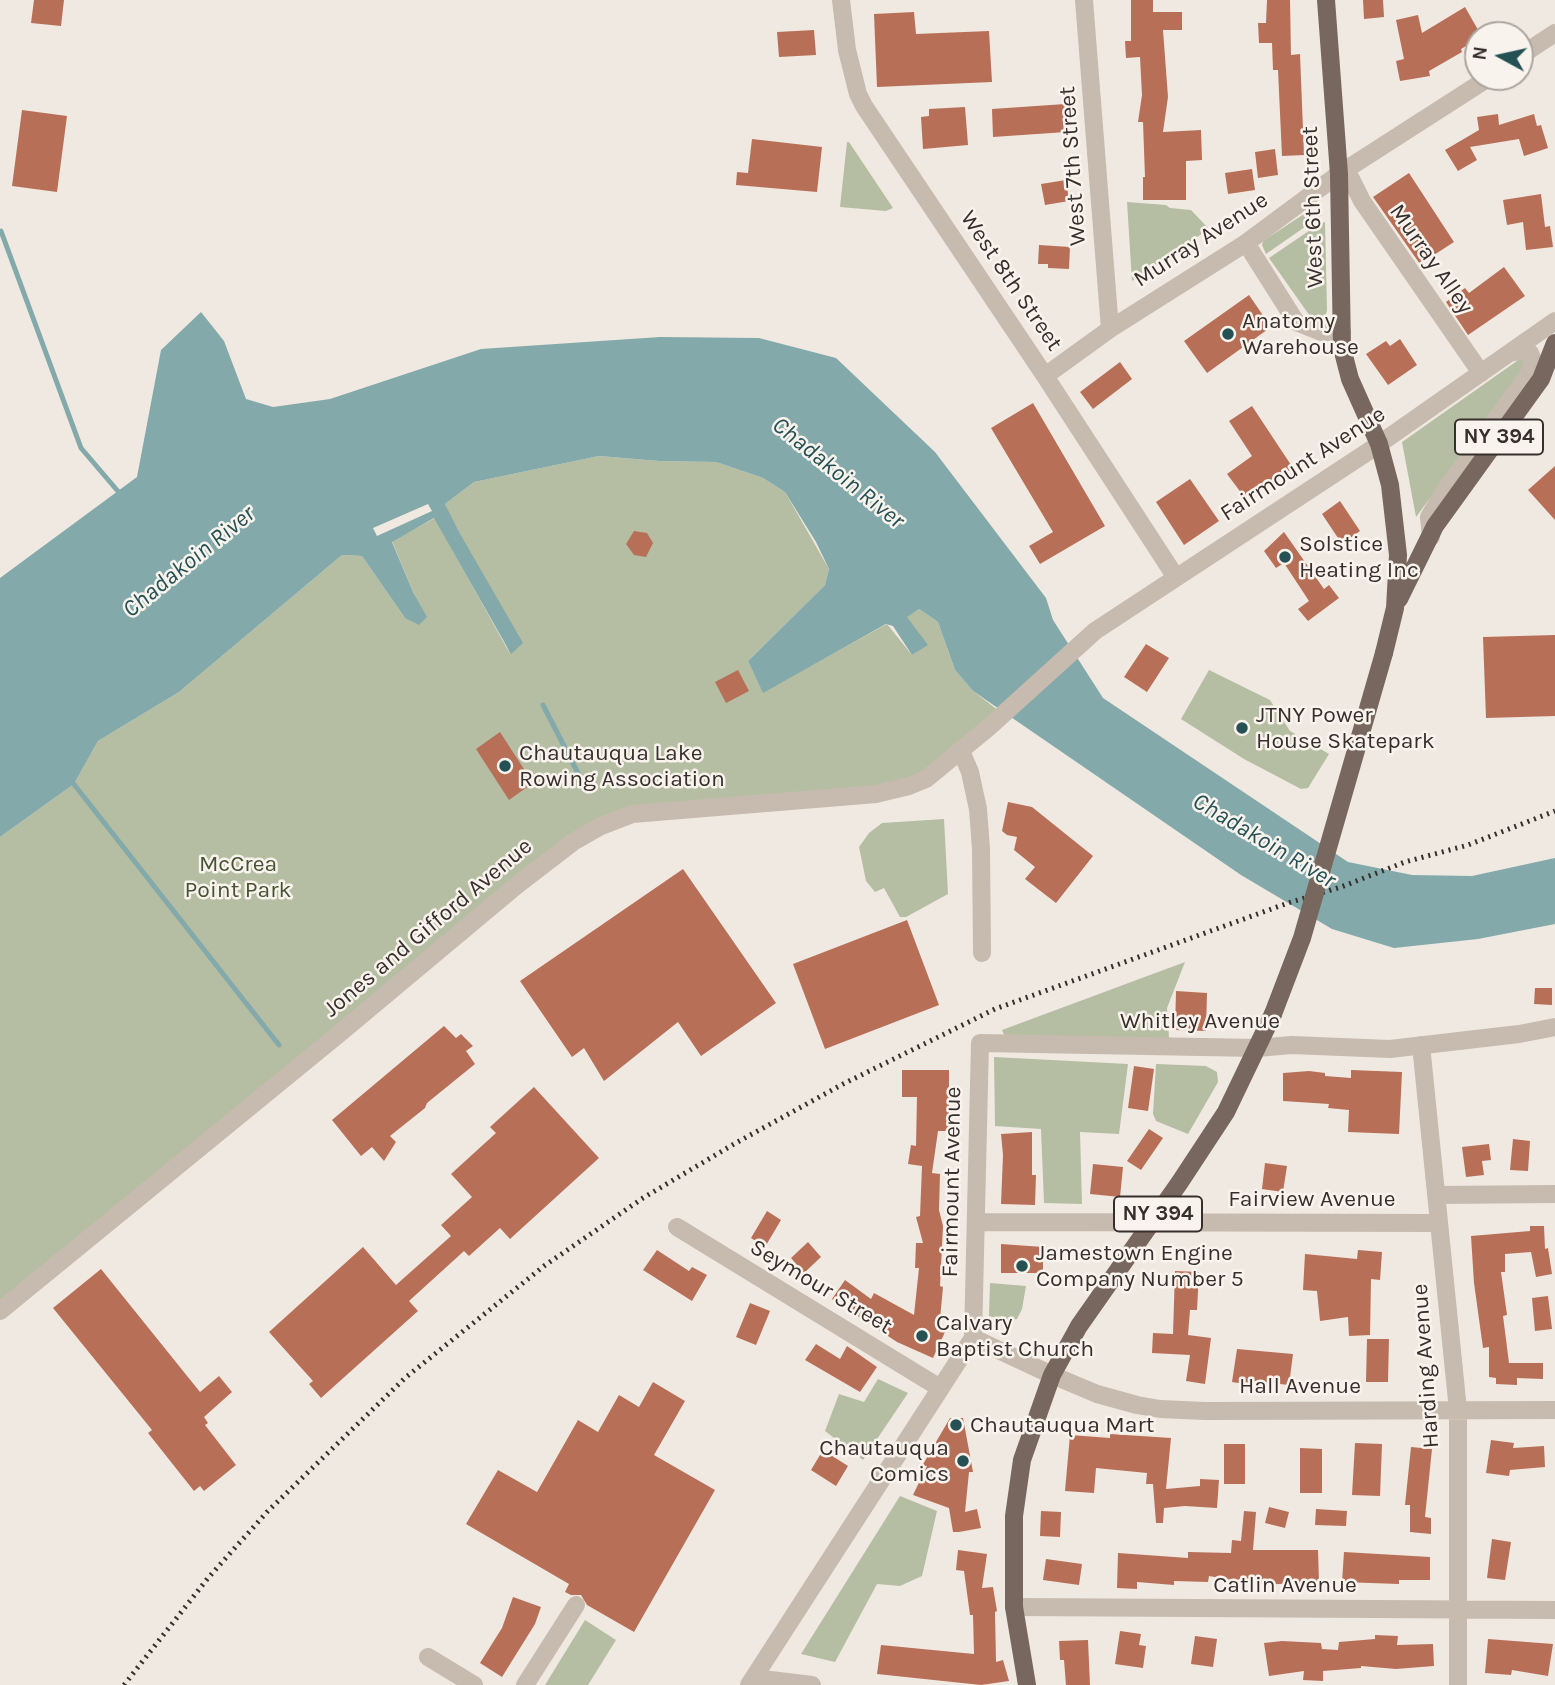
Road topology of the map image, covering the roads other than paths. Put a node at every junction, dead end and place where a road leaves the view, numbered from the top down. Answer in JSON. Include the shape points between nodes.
{"nodes":[{"id":1,"x":841,"y":0,"type":"edge"},
{"id":2,"x":1084,"y":0,"type":"edge"},
{"id":3,"x":1326,"y":0,"type":"edge"},
{"id":4,"x":1555,"y":33,"type":"edge"},
{"id":5,"x":1534,"y":47,"type":"edge"},
{"id":6,"x":1468,"y":91,"type":"edge"},
{"id":7,"x":1343,"y":172,"type":"junction"},
{"id":8,"x":1245,"y":243,"type":"junction"},
{"id":9,"x":1555,"y":321,"type":"edge"},
{"id":10,"x":1110,"y":329,"type":"junction"},
{"id":11,"x":1342,"y":332,"type":"junction"},
{"id":12,"x":1555,"y":343,"type":"edge"},
{"id":13,"x":1509,"y":353,"type":"junction"},
{"id":14,"x":1481,"y":373,"type":"junction"},
{"id":15,"x":1045,"y":376,"type":"junction"},
{"id":16,"x":1379,"y":444,"type":"junction"},
{"id":17,"x":1430,"y":537,"type":"junction"},
{"id":18,"x":1175,"y":576,"type":"junction"},
{"id":19,"x":1395,"y":608,"type":"junction"},
{"id":20,"x":961,"y":751,"type":"junction"},
{"id":21,"x":982,"y":953,"type":"dead end"},
{"id":22,"x":1555,"y":1027,"type":"edge"},
{"id":23,"x":980,"y":1043,"type":"joint"},
{"id":24,"x":1420,"y":1045,"type":"junction"},
{"id":25,"x":1257,"y":1048,"type":"junction"},
{"id":26,"x":1555,"y":1194,"type":"edge"},
{"id":27,"x":1436,"y":1195,"type":"junction"},
{"id":28,"x":976,"y":1222,"type":"junction"},
{"id":29,"x":1150,"y":1223,"type":"junction"},
{"id":30,"x":1439,"y":1223,"type":"junction"},
{"id":31,"x":677,"y":1227,"type":"dead end"},
{"id":32,"x":4,"y":1304,"type":"edge"},
{"id":33,"x":973,"y":1338,"type":"junction"},
{"id":34,"x":1052,"y":1376,"type":"junction"},
{"id":35,"x":940,"y":1388,"type":"junction"},
{"id":36,"x":1458,"y":1410,"type":"junction"},
{"id":37,"x":1555,"y":1410,"type":"edge"},
{"id":38,"x":576,"y":1605,"type":"dead end"},
{"id":39,"x":1014,"y":1607,"type":"junction"},
{"id":40,"x":1458,"y":1610,"type":"junction"},
{"id":41,"x":1555,"y":1610,"type":"edge"},
{"id":42,"x":428,"y":1657,"type":"dead end"},
{"id":43,"x":751,"y":1681,"type":"edge"},
{"id":44,"x":474,"y":1685,"type":"edge"},
{"id":45,"x":525,"y":1685,"type":"edge"},
{"id":46,"x":812,"y":1685,"type":"edge"},
{"id":47,"x":1027,"y":1685,"type":"edge"},
{"id":48,"x":1458,"y":1685,"type":"edge"}],
"edges":[{"from":1,"to":15,"type":"street","name":"West 8th Street","via":[[846,50],[864,106]]},
{"from":2,"to":10,"type":"street","name":"West 7th Street"},
{"from":3,"to":7,"type":"main road","name":"West 6th Street","number":"NY 394"},
{"from":4,"to":5,"type":"street"},
{"from":6,"to":7,"type":"street","name":"Murray Avenue"},
{"from":7,"to":8,"type":"street","name":"Murray Avenue"},
{"from":7,"to":11,"type":"main road","name":"West 6th Street","number":"NY 394"},
{"from":7,"to":14,"type":"street","name":"Murray Alley"},
{"from":8,"to":10,"type":"street","name":"Murray Avenue"},
{"from":8,"to":11,"type":"street","via":[[1296,322],[1321,332]]},
{"from":9,"to":13,"type":"street","name":"Fairmount Avenue"},
{"from":10,"to":15,"type":"street","name":"Murray Avenue"},
{"from":11,"to":16,"type":"main road","name":"West 6th Street","number":"NY 394","via":[[1350,379]]},
{"from":12,"to":17,"type":"main road","number":"NY 394","via":[[1541,379]]},
{"from":13,"to":14,"type":"street","name":"Fairmount Avenue"},
{"from":13,"to":17,"type":"street","via":[[1530,353],[1534,360],[1530,372],[1444,492],[1429,517]]},
{"from":14,"to":16,"type":"street","name":"Fairmount Avenue"},
{"from":15,"to":18,"type":"street","name":"West 8th Street"},
{"from":16,"to":18,"type":"street","name":"Fairmount Avenue"},
{"from":16,"to":19,"type":"main road","name":"West 6th Street","number":"NY 394","via":[[1390,485],[1398,555]]},
{"from":17,"to":19,"type":"main road","number":"NY 394"},
{"from":18,"to":20,"type":"street","name":"Fairmount Avenue","via":[[1095,631]]},
{"from":19,"to":25,"type":"main road","name":"West 6th Street","number":"NY 394","bridge":true,"via":[[1302,938]]},
{"from":20,"to":21,"type":"street","via":[[978,809]]},
{"from":20,"to":32,"type":"street","name":"Jones and Gifford Avenue","via":[[926,779],[876,794],[632,814],[600,826],[517,885]]},
{"from":22,"to":24,"type":"street","name":"Whitley Avenue"},
{"from":23,"to":25,"type":"street","name":"Whitley Avenue"},
{"from":23,"to":28,"type":"street","name":"Fairmount Avenue"},
{"from":24,"to":25,"type":"street","name":"Whitley Avenue"},
{"from":24,"to":27,"type":"street","name":"Harding Avenue"},
{"from":25,"to":29,"type":"main road","number":"NY 394","via":[[1226,1112]]},
{"from":26,"to":27,"type":"street"},
{"from":27,"to":30,"type":"street","name":"Harding Avenue"},
{"from":28,"to":29,"type":"street","name":"Fairview Avenue"},
{"from":28,"to":33,"type":"street","name":"Fairmount Avenue"},
{"from":29,"to":30,"type":"street","name":"Fairview Avenue"},
{"from":29,"to":34,"type":"main road","number":"NY 394","via":[[1079,1326]]},
{"from":30,"to":36,"type":"street","name":"Harding Avenue"},
{"from":31,"to":35,"type":"street","name":"Seymour Street"},
{"from":33,"to":34,"type":"street"},
{"from":33,"to":35,"type":"street"},
{"from":34,"to":36,"type":"street","name":"Hall Avenue","via":[[1103,1396],[1160,1409]]},
{"from":34,"to":39,"type":"main road","number":"NY 394","via":[[1029,1436],[1017,1491],[1012,1536]]},
{"from":35,"to":43,"type":"street"},
{"from":36,"to":37,"type":"street","name":"Hall Avenue"},
{"from":36,"to":40,"type":"street","name":"Harding Avenue"},
{"from":38,"to":45,"type":"street"},
{"from":39,"to":40,"type":"street","name":"Catlin Avenue"},
{"from":39,"to":47,"type":"main road","number":"NY 394"},
{"from":40,"to":41,"type":"street","name":"Catlin Avenue"},
{"from":40,"to":48,"type":"street","name":"Harding Avenue"},
{"from":42,"to":44,"type":"street"},
{"from":43,"to":46,"type":"street"}]}
